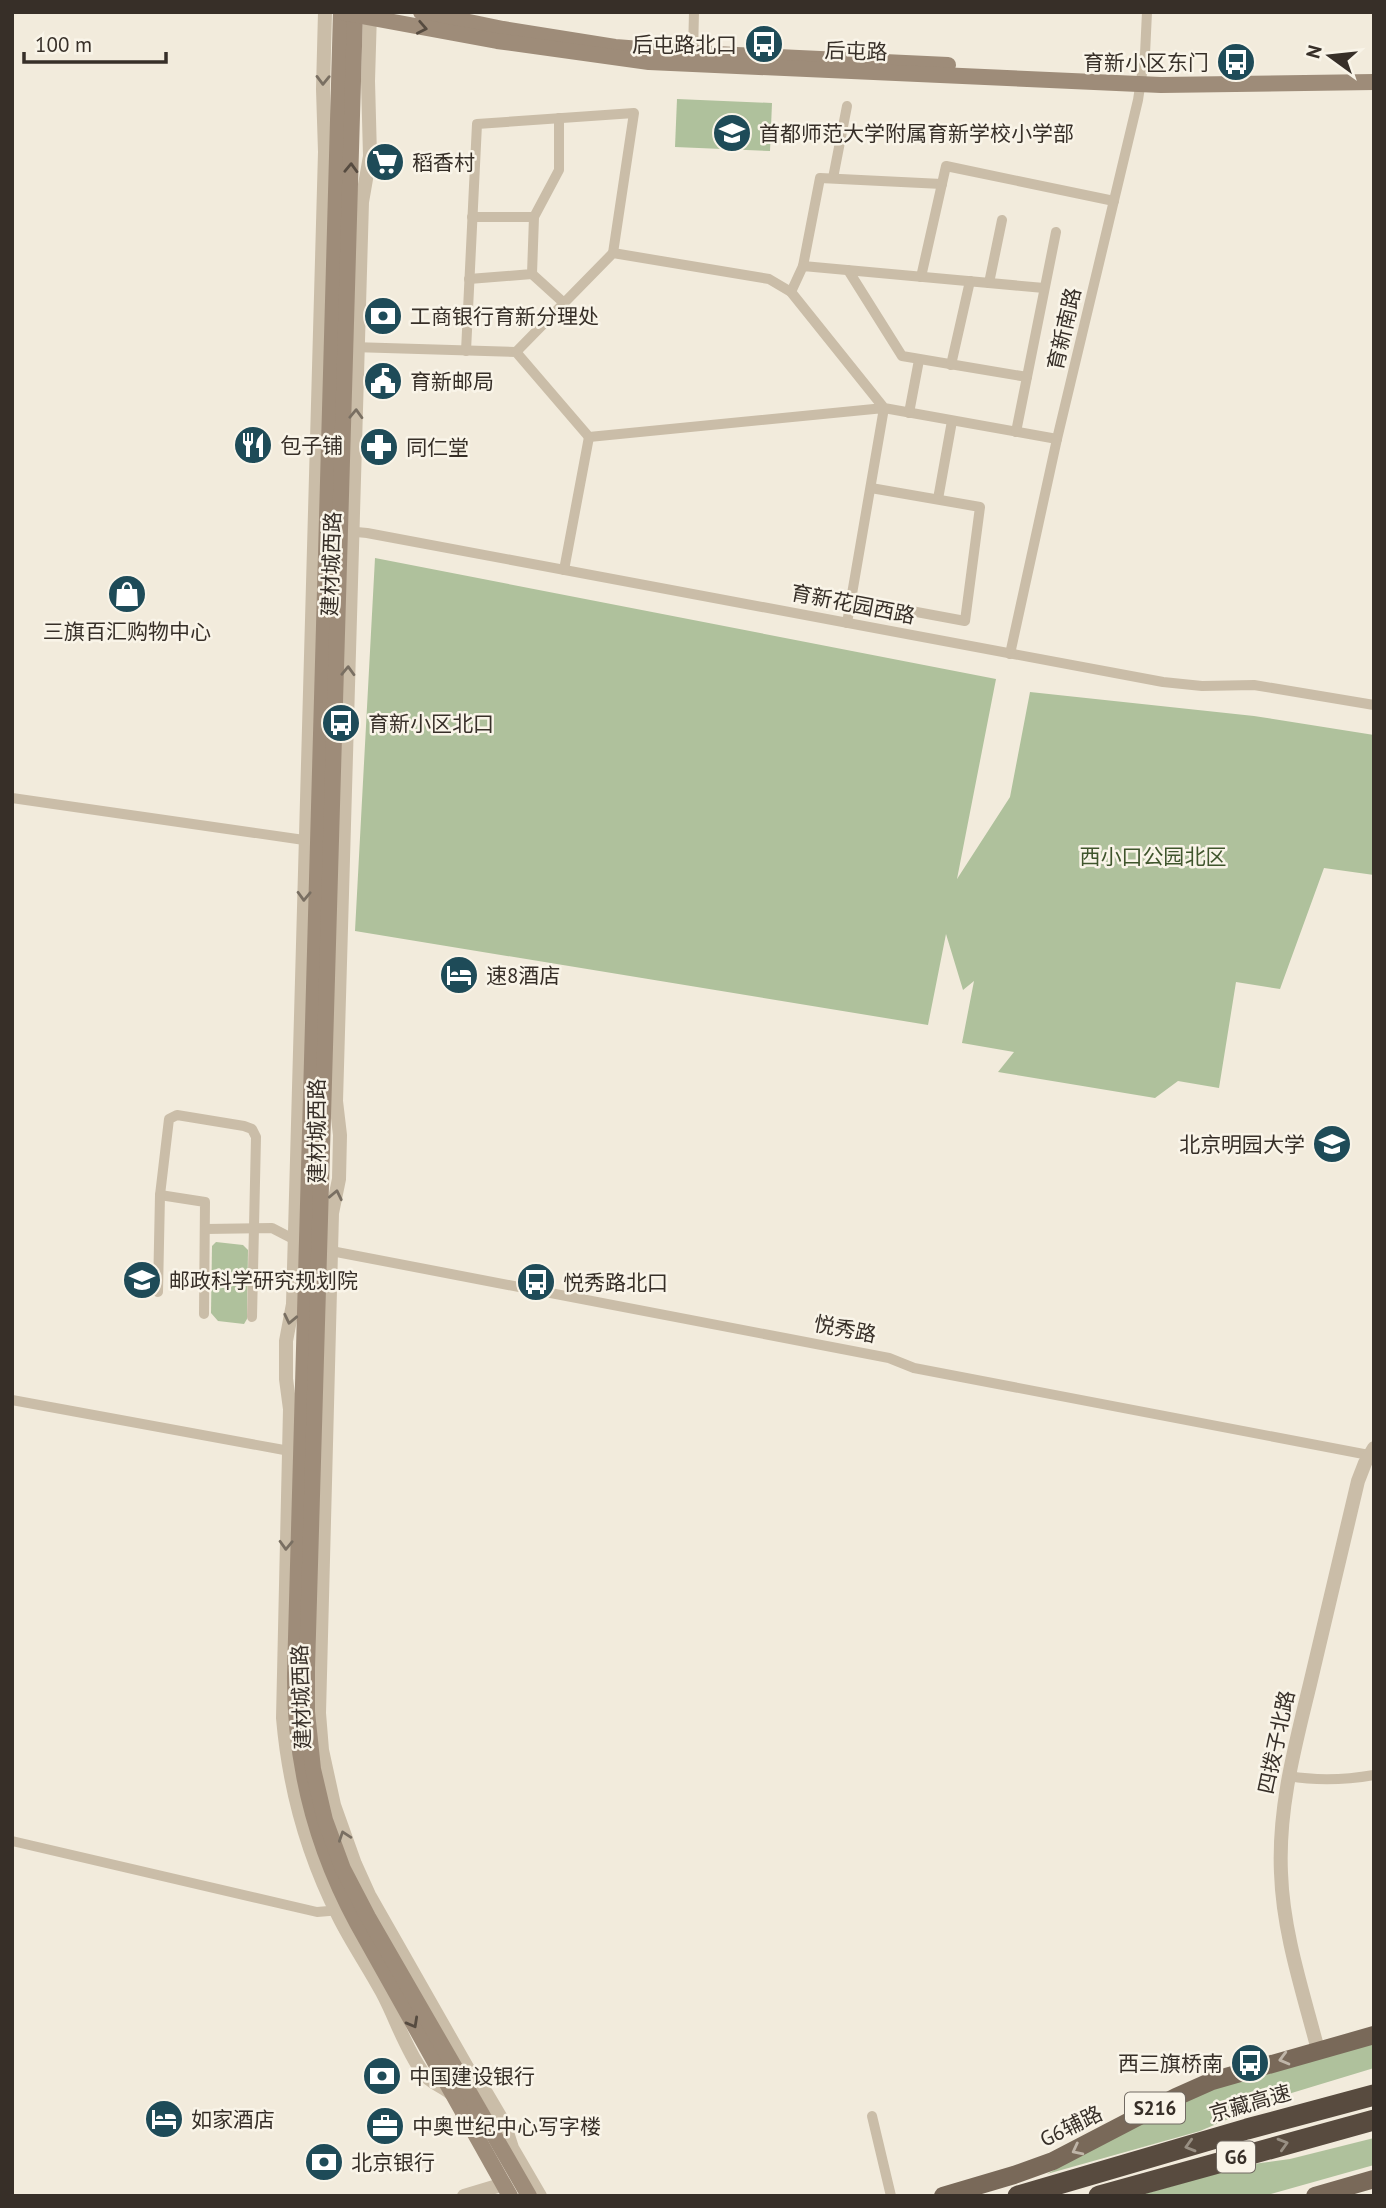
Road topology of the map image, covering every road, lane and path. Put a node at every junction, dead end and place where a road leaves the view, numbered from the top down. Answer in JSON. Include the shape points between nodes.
{"nodes":[{"id":1,"x":325,"y":12,"type":"edge"},
{"id":2,"x":421,"y":12,"type":"edge"},
{"id":3,"x":694,"y":12,"type":"edge"},
{"id":4,"x":1147,"y":12,"type":"edge"},
{"id":5,"x":353,"y":14,"type":"edge"},
{"id":6,"x":693,"y":53,"type":"junction"},
{"id":7,"x":1374,"y":71,"type":"edge"},
{"id":8,"x":1142,"y":78,"type":"junction"},
{"id":9,"x":1374,"y":82,"type":"edge"},
{"id":10,"x":847,"y":106,"type":"dead end"},
{"id":11,"x":559,"y":118,"type":"junction"},
{"id":12,"x":833,"y":178,"type":"junction"},
{"id":13,"x":942,"y":184,"type":"junction"},
{"id":14,"x":1114,"y":201,"type":"junction"},
{"id":15,"x":472,"y":217,"type":"junction"},
{"id":16,"x":534,"y":217,"type":"junction"},
{"id":17,"x":1002,"y":220,"type":"dead end"},
{"id":18,"x":1056,"y":232,"type":"dead end"},
{"id":19,"x":613,"y":253,"type":"junction"},
{"id":20,"x":803,"y":266,"type":"junction"},
{"id":21,"x":848,"y":270,"type":"junction"},
{"id":22,"x":532,"y":274,"type":"junction"},
{"id":23,"x":921,"y":277,"type":"junction"},
{"id":24,"x":469,"y":279,"type":"junction"},
{"id":25,"x":970,"y":281,"type":"junction"},
{"id":26,"x":989,"y":283,"type":"junction"},
{"id":27,"x":1044,"y":288,"type":"junction"},
{"id":28,"x":791,"y":292,"type":"junction"},
{"id":29,"x":564,"y":303,"type":"junction"},
{"id":30,"x":352,"y":347,"type":"junction"},
{"id":31,"x":466,"y":351,"type":"junction"},
{"id":32,"x":516,"y":352,"type":"junction"},
{"id":33,"x":919,"y":360,"type":"junction"},
{"id":34,"x":951,"y":365,"type":"junction"},
{"id":35,"x":1027,"y":377,"type":"junction"},
{"id":36,"x":884,"y":408,"type":"junction"},
{"id":37,"x":909,"y":413,"type":"junction"},
{"id":38,"x":952,"y":421,"type":"junction"},
{"id":39,"x":1016,"y":432,"type":"junction"},
{"id":40,"x":589,"y":437,"type":"junction"},
{"id":41,"x":1057,"y":439,"type":"junction"},
{"id":42,"x":870,"y":488,"type":"junction"},
{"id":43,"x":937,"y":499,"type":"junction"},
{"id":44,"x":340,"y":530,"type":"junction"},
{"id":45,"x":564,"y":570,"type":"junction"},
{"id":46,"x":852,"y":600,"type":"junction"},
{"id":47,"x":848,"y":623,"type":"junction"},
{"id":48,"x":1010,"y":654,"type":"junction"},
{"id":49,"x":1374,"y":705,"type":"edge"},
{"id":50,"x":12,"y":798,"type":"edge"},
{"id":51,"x":318,"y":842,"type":"junction"},
{"id":52,"x":341,"y":936,"type":"junction"},
{"id":53,"x":327,"y":990,"type":"junction"},
{"id":54,"x":160,"y":1195,"type":"junction"},
{"id":55,"x":253,"y":1228,"type":"junction"},
{"id":56,"x":206,"y":1229,"type":"junction"},
{"id":57,"x":313,"y":1247,"type":"junction"},
{"id":58,"x":158,"y":1292,"type":"dead end"},
{"id":59,"x":204,"y":1314,"type":"dead end"},
{"id":60,"x":252,"y":1317,"type":"dead end"},
{"id":61,"x":12,"y":1400,"type":"edge"},
{"id":62,"x":295,"y":1452,"type":"junction"},
{"id":63,"x":1372,"y":1453,"type":"edge"},
{"id":64,"x":1374,"y":1774,"type":"edge"},
{"id":65,"x":1289,"y":1776,"type":"junction"},
{"id":66,"x":12,"y":1841,"type":"edge"},
{"id":67,"x":348,"y":1906,"type":"junction"},
{"id":68,"x":1374,"y":2035,"type":"edge"},
{"id":69,"x":1318,"y":2050,"type":"junction"},
{"id":70,"x":1374,"y":2095,"type":"edge"},
{"id":71,"x":872,"y":2116,"type":"dead end"},
{"id":72,"x":1374,"y":2120,"type":"edge"},
{"id":73,"x":1374,"y":2179,"type":"edge"},
{"id":74,"x":507,"y":2190,"type":"edge"},
{"id":75,"x":464,"y":2196,"type":"edge"},
{"id":76,"x":529,"y":2196,"type":"edge"},
{"id":77,"x":540,"y":2196,"type":"edge"},
{"id":78,"x":891,"y":2196,"type":"edge"},
{"id":79,"x":943,"y":2196,"type":"edge"},
{"id":80,"x":1018,"y":2196,"type":"edge"},
{"id":81,"x":1099,"y":2196,"type":"edge"},
{"id":82,"x":1315,"y":2196,"type":"edge"}],
"edges":[{"from":1,"to":51,"type":"street","name":"建材城西路","one_way":true},
{"from":2,"to":6,"type":"main road","name":"后屯路","via":[[590,44]]},
{"from":3,"to":6,"type":"street"},
{"from":4,"to":8,"type":"street","name":"育新南路"},
{"from":5,"to":8,"type":"main road","name":"后屯路","one_way":true,"via":[[649,62]]},
{"from":30,"to":5,"type":"main road","name":"建材城西路","one_way":true},
{"from":5,"to":44,"type":"main road","name":"建材城西路"},
{"from":6,"to":8,"type":"main road","name":"后屯路"},
{"from":7,"to":8,"type":"main road","name":"后屯路"},
{"from":8,"to":9,"type":"main road","name":"后屯路","via":[[1208,85]]},
{"from":8,"to":14,"type":"street","name":"育新南路"},
{"from":10,"to":12,"type":"street"},
{"from":11,"to":15,"type":"street","via":[[477,124]]},
{"from":11,"to":16,"type":"street","via":[[559,170]]},
{"from":11,"to":19,"type":"street","via":[[634,113]]},
{"from":12,"to":13,"type":"street"},
{"from":12,"to":20,"type":"street","via":[[820,178]]},
{"from":13,"to":14,"type":"street","via":[[946,166]]},
{"from":13,"to":23,"type":"street"},
{"from":14,"to":41,"type":"street","name":"育新南路"},
{"from":15,"to":16,"type":"street"},
{"from":15,"to":24,"type":"street"},
{"from":16,"to":22,"type":"street"},
{"from":17,"to":26,"type":"street"},
{"from":18,"to":27,"type":"street"},
{"from":19,"to":28,"type":"street","via":[[769,279]]},
{"from":19,"to":29,"type":"street"},
{"from":20,"to":21,"type":"street"},
{"from":20,"to":28,"type":"street"},
{"from":21,"to":23,"type":"street"},
{"from":21,"to":33,"type":"street","via":[[902,356]]},
{"from":22,"to":24,"type":"street"},
{"from":22,"to":29,"type":"street"},
{"from":23,"to":25,"type":"street"},
{"from":24,"to":31,"type":"street"},
{"from":25,"to":26,"type":"street"},
{"from":25,"to":34,"type":"street"},
{"from":26,"to":27,"type":"street"},
{"from":27,"to":35,"type":"street"},
{"from":28,"to":36,"type":"street"},
{"from":29,"to":32,"type":"street"},
{"from":30,"to":31,"type":"street"},
{"from":44,"to":30,"type":"main road","name":"建材城西路","one_way":true},
{"from":31,"to":32,"type":"street"},
{"from":32,"to":40,"type":"street"},
{"from":33,"to":34,"type":"street"},
{"from":33,"to":37,"type":"street"},
{"from":34,"to":35,"type":"street"},
{"from":35,"to":39,"type":"street"},
{"from":36,"to":37,"type":"street"},
{"from":36,"to":40,"type":"street"},
{"from":36,"to":42,"type":"street"},
{"from":37,"to":38,"type":"street"},
{"from":38,"to":39,"type":"street"},
{"from":38,"to":43,"type":"street"},
{"from":39,"to":41,"type":"street"},
{"from":40,"to":45,"type":"street"},
{"from":41,"to":48,"type":"street","name":"育新南路"},
{"from":42,"to":43,"type":"street"},
{"from":42,"to":46,"type":"street"},
{"from":43,"to":46,"type":"street","via":[[981,507],[965,621]]},
{"from":44,"to":45,"type":"street","name":"育新花园西路"},
{"from":44,"to":51,"type":"main road","name":"建材城西路"},
{"from":52,"to":44,"type":"street","name":"建材城西路","one_way":true},
{"from":45,"to":47,"type":"street","name":"育新花园西路"},
{"from":46,"to":47,"type":"street"},
{"from":47,"to":48,"type":"street","name":"育新花园西路"},
{"from":48,"to":49,"type":"street","name":"育新花园西路","via":[[1181,685],[1264,686]]},
{"from":50,"to":51,"type":"street"},
{"from":51,"to":53,"type":"main road","name":"建材城西路"},
{"from":51,"to":57,"type":"main road","name":"建材城西路","one_way":true},
{"from":52,"to":53,"type":"street"},
{"from":57,"to":52,"type":"street","name":"建材城西路","one_way":true,"via":[[332,1213],[339,1179],[336,1101]]},
{"from":53,"to":57,"type":"main road","name":"建材城西路"},
{"from":54,"to":55,"type":"street","via":[[169,1119],[177,1115],[252,1129],[256,1137]]},
{"from":54,"to":56,"type":"street","via":[[205,1202]]},
{"from":54,"to":58,"type":"street"},
{"from":55,"to":56,"type":"street","name":"悦秀路"},
{"from":55,"to":57,"type":"street","name":"悦秀路","via":[[272,1228]]},
{"from":55,"to":60,"type":"street"},
{"from":56,"to":59,"type":"street"},
{"from":57,"to":62,"type":"main road","name":"建材城西路","one_way":true},
{"from":57,"to":63,"type":"street","name":"悦秀路","via":[[889,1357],[914,1368]]},
{"from":57,"to":67,"type":"main road","name":"建材城西路","via":[[307,1712],[320,1802]]},
{"from":77,"to":57,"type":"street","name":"建材城西路","one_way":true,"via":[[512,2148],[504,2123],[369,1895],[329,1787],[318,1695]]},
{"from":61,"to":62,"type":"street"},
{"from":62,"to":67,"type":"main road","name":"建材城西路","one_way":true,"via":[[297,1741],[317,1833]]},
{"from":63,"to":65,"type":"street","name":"四拨子北路","via":[[1358,1482]]},
{"from":64,"to":65,"type":"street","via":[[1328,1780]]},
{"from":65,"to":69,"type":"street","name":"四拨子北路","via":[[1281,1834],[1283,1906]]},
{"from":66,"to":67,"type":"street","via":[[311,1910]]},
{"from":67,"to":74,"type":"main road","name":"建材城西路","one_way":true},
{"from":67,"to":76,"type":"main road","name":"建材城西路"},
{"from":68,"to":69,"type":"main road","name":"G6辅路","number":"S216"},
{"from":69,"to":79,"type":"main road","name":"G6辅路","number":"S216","one_way":true,"via":[[1212,2081],[1053,2161]]},
{"from":70,"to":80,"type":"highway","name":"京藏高速","number":"G6","one_way":true},
{"from":71,"to":78,"type":"street"},
{"from":81,"to":72,"type":"highway","number":"G6","one_way":true},
{"from":73,"to":82,"type":"main road"},
{"from":74,"to":75,"type":"street"}]}
